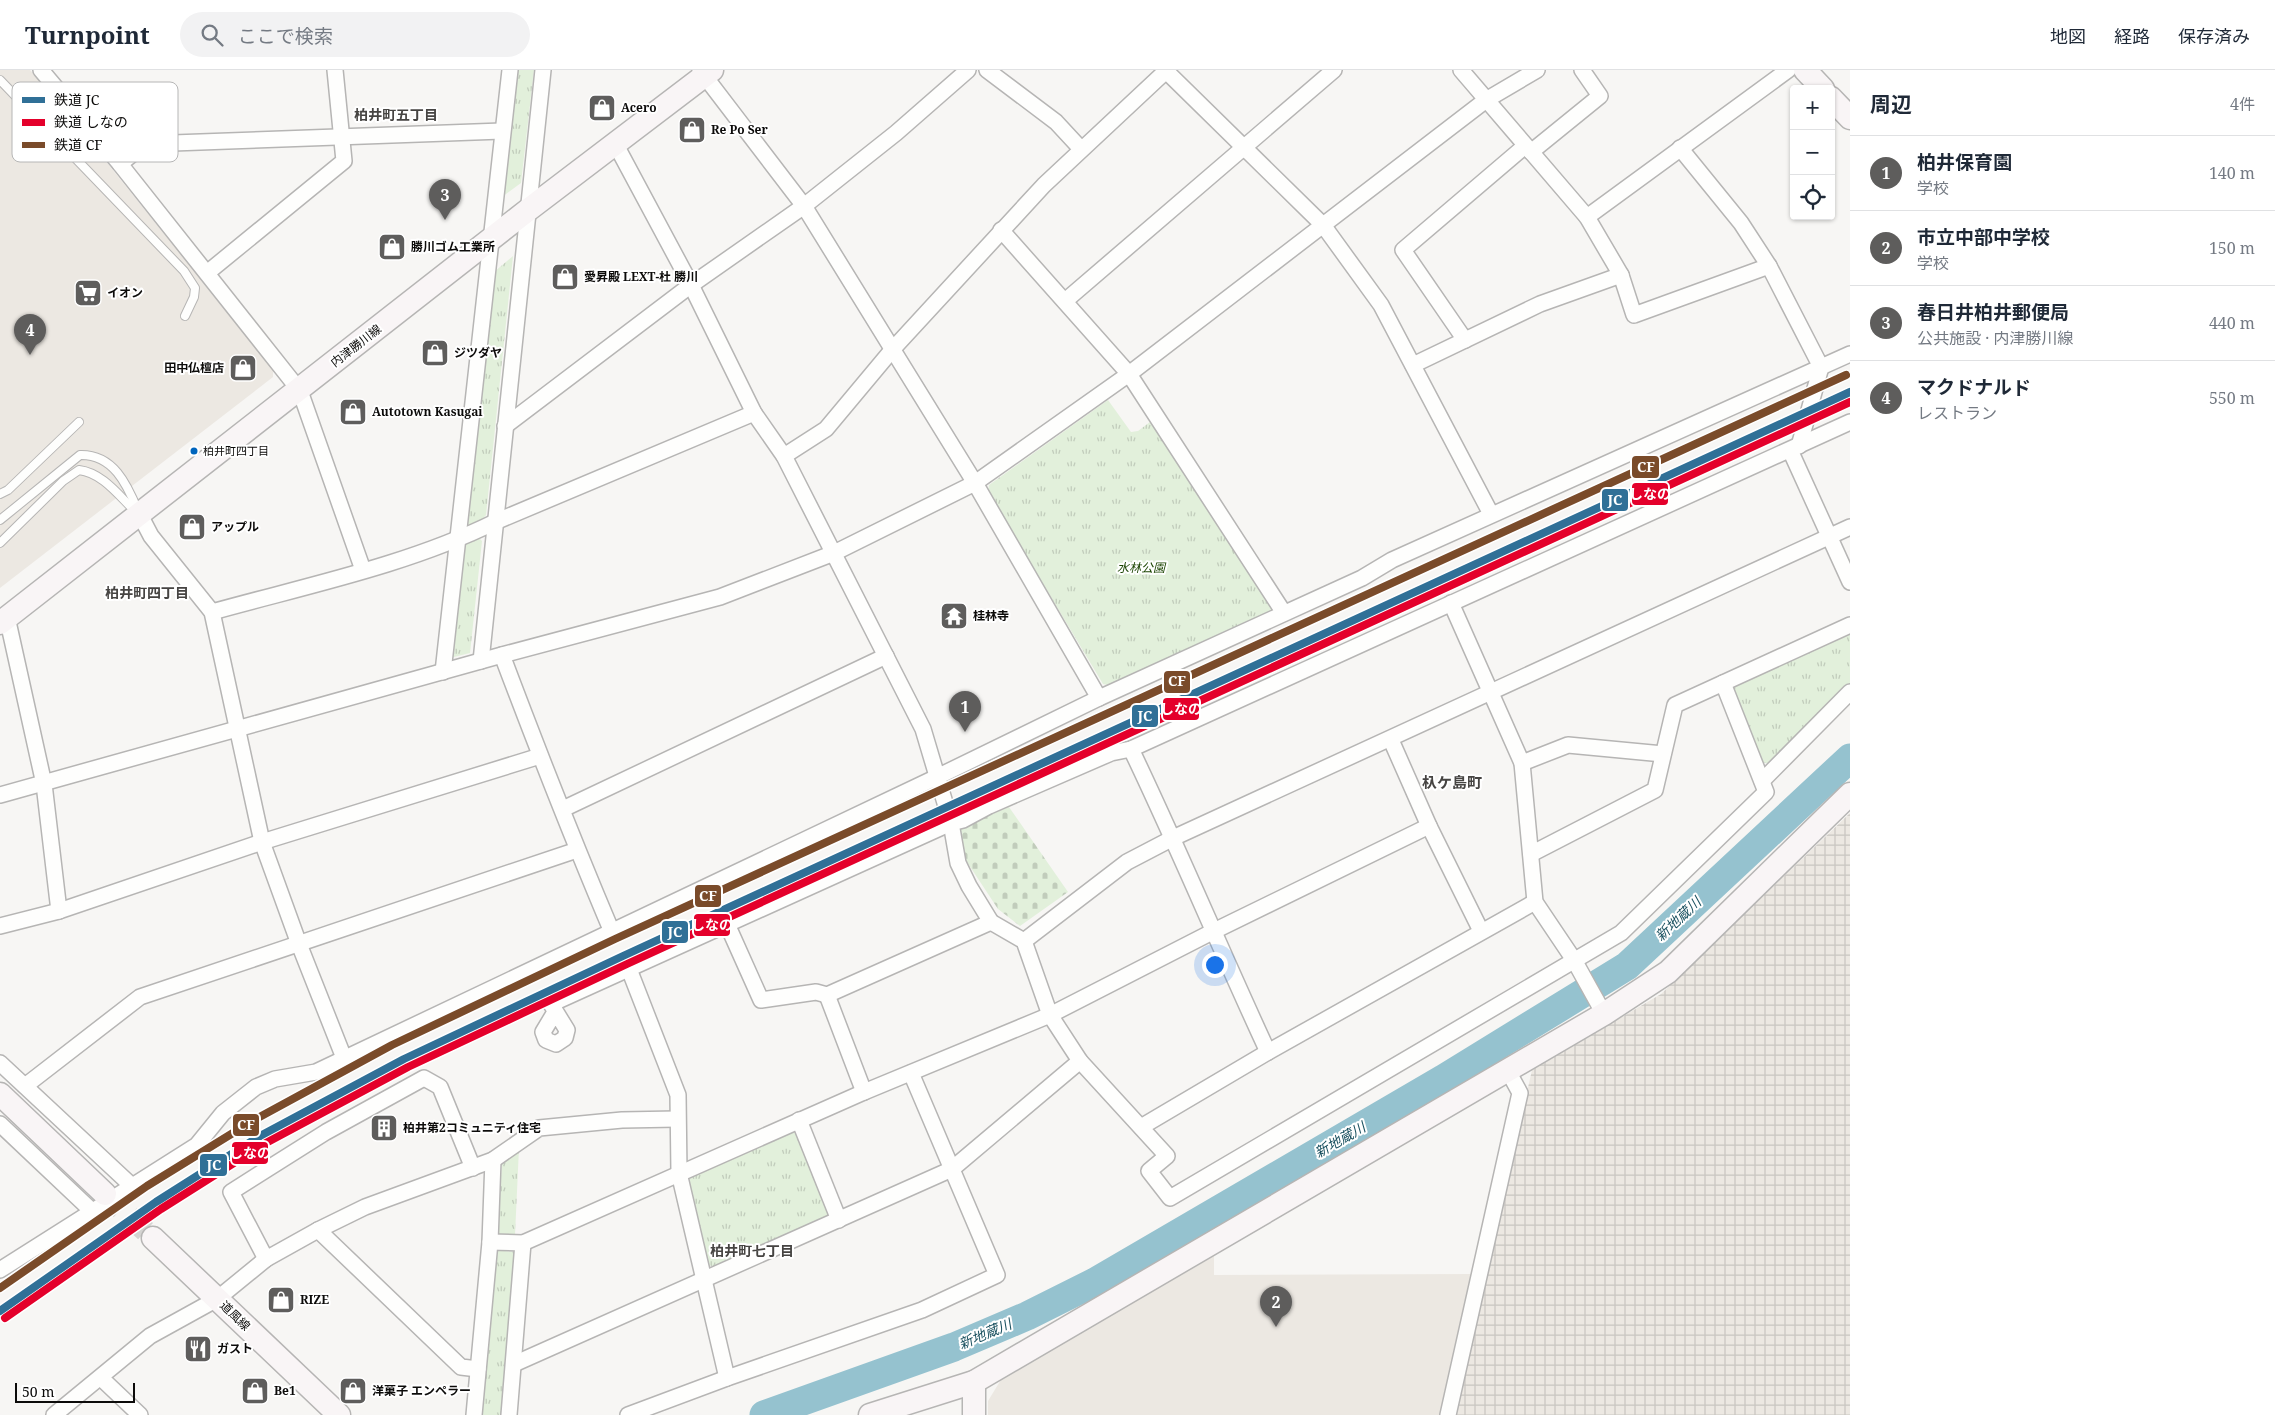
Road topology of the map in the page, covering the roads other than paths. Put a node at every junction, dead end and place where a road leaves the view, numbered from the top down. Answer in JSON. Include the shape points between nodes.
{"nodes":[{"id":1,"x":336,"y":70,"type":"edge"},
{"id":2,"x":510,"y":70,"type":"edge"},
{"id":3,"x":544,"y":70,"type":"edge"},
{"id":4,"x":968,"y":70,"type":"edge"},
{"id":5,"x":987,"y":70,"type":"edge"},
{"id":6,"x":1166,"y":70,"type":"edge"},
{"id":7,"x":1334,"y":70,"type":"edge"},
{"id":8,"x":1461,"y":70,"type":"edge"},
{"id":9,"x":1536,"y":70,"type":"edge"},
{"id":10,"x":1582,"y":70,"type":"edge"},
{"id":11,"x":1788,"y":70,"type":"edge"},
{"id":12,"x":1805,"y":70,"type":"edge"},
{"id":13,"x":47,"y":72,"type":"edge"},
{"id":14,"x":706,"y":72,"type":"edge"},
{"id":15,"x":0,"y":80,"type":"edge"},
{"id":16,"x":55,"y":82,"type":"edge"},
{"id":17,"x":1819,"y":85,"type":"edge"},
{"id":18,"x":12,"y":92,"type":"edge"},
{"id":19,"x":1486,"y":100,"type":"junction"},
{"id":20,"x":1835,"y":102,"type":"edge"},
{"id":21,"x":1850,"y":118,"type":"edge"},
{"id":22,"x":502,"y":131,"type":"junction"},
{"id":23,"x":342,"y":138,"type":"junction"},
{"id":24,"x":178,"y":143,"type":"edge"},
{"id":25,"x":616,"y":145,"type":"junction"},
{"id":26,"x":1081,"y":148,"type":"junction"},
{"id":27,"x":1245,"y":148,"type":"junction"},
{"id":28,"x":1680,"y":148,"type":"junction"},
{"id":29,"x":1528,"y":149,"type":"junction"},
{"id":30,"x":79,"y":162,"type":"edge"},
{"id":31,"x":122,"y":162,"type":"edge"},
{"id":32,"x":120,"y":164,"type":"joint"},
{"id":33,"x":804,"y":206,"type":"junction"},
{"id":34,"x":528,"y":210,"type":"junction"},
{"id":35,"x":1587,"y":217,"type":"junction"},
{"id":36,"x":1323,"y":225,"type":"junction"},
{"id":37,"x":1001,"y":230,"type":"junction"},
{"id":38,"x":490,"y":240,"type":"junction"},
{"id":39,"x":1768,"y":266,"type":"junction"},
{"id":40,"x":207,"y":273,"type":"junction"},
{"id":41,"x":1621,"y":275,"type":"junction"},
{"id":42,"x":691,"y":285,"type":"junction"},
{"id":43,"x":1065,"y":302,"type":"junction"},
{"id":44,"x":185,"y":316,"type":"dead end"},
{"id":45,"x":1465,"y":340,"type":"junction"},
{"id":46,"x":892,"y":350,"type":"junction"},
{"id":47,"x":1850,"y":354,"type":"edge"},
{"id":48,"x":1412,"y":365,"type":"junction"},
{"id":49,"x":1821,"y":367,"type":"junction"},
{"id":50,"x":1128,"y":374,"type":"junction"},
{"id":51,"x":300,"y":391,"type":"junction"},
{"id":52,"x":754,"y":413,"type":"junction"},
{"id":53,"x":78,"y":422,"type":"dead end"},
{"id":54,"x":1850,"y":422,"type":"edge"},
{"id":55,"x":505,"y":426,"type":"junction"},
{"id":56,"x":1794,"y":448,"type":"junction"},
{"id":57,"x":784,"y":456,"type":"junction"},
{"id":58,"x":975,"y":483,"type":"junction"},
{"id":59,"x":0,"y":494,"type":"edge"},
{"id":60,"x":1491,"y":514,"type":"junction"},
{"id":61,"x":140,"y":515,"type":"junction"},
{"id":62,"x":0,"y":520,"type":"edge"},
{"id":63,"x":495,"y":522,"type":"junction"},
{"id":64,"x":1850,"y":527,"type":"edge"},
{"id":65,"x":1830,"y":536,"type":"junction"},
{"id":66,"x":456,"y":540,"type":"junction"},
{"id":67,"x":0,"y":543,"type":"edge"},
{"id":68,"x":834,"y":553,"type":"junction"},
{"id":69,"x":363,"y":570,"type":"junction"},
{"id":70,"x":1850,"y":582,"type":"edge"},
{"id":71,"x":1451,"y":603,"type":"junction"},
{"id":72,"x":212,"y":612,"type":"junction"},
{"id":73,"x":1284,"y":613,"type":"junction"},
{"id":74,"x":4,"y":620,"type":"edge"},
{"id":75,"x":1850,"y":625,"type":"edge"},
{"id":76,"x":502,"y":655,"type":"junction"},
{"id":77,"x":886,"y":656,"type":"junction"},
{"id":78,"x":481,"y":661,"type":"junction"},
{"id":79,"x":443,"y":672,"type":"junction"},
{"id":80,"x":1723,"y":683,"type":"junction"},
{"id":81,"x":1492,"y":692,"type":"junction"},
{"id":82,"x":1850,"y":692,"type":"edge"},
{"id":83,"x":1099,"y":698,"type":"junction"},
{"id":84,"x":238,"y":730,"type":"junction"},
{"id":85,"x":1391,"y":740,"type":"junction"},
{"id":86,"x":1131,"y":749,"type":"junction"},
{"id":87,"x":1663,"y":754,"type":"junction"},
{"id":88,"x":540,"y":756,"type":"junction"},
{"id":89,"x":1522,"y":763,"type":"junction"},
{"id":90,"x":937,"y":777,"type":"junction"},
{"id":91,"x":1762,"y":781,"type":"junction"},
{"id":92,"x":44,"y":784,"type":"junction"},
{"id":93,"x":1850,"y":794,"type":"edge"},
{"id":94,"x":0,"y":796,"type":"edge"},
{"id":95,"x":564,"y":809,"type":"junction"},
{"id":96,"x":951,"y":823,"type":"junction"},
{"id":97,"x":1429,"y":826,"type":"junction"},
{"id":98,"x":1173,"y":838,"type":"junction"},
{"id":99,"x":262,"y":842,"type":"junction"},
{"id":100,"x":577,"y":850,"type":"junction"},
{"id":101,"x":1531,"y":854,"type":"junction"},
{"id":102,"x":1535,"y":902,"type":"junction"},
{"id":103,"x":60,"y":911,"type":"junction"},
{"id":104,"x":991,"y":922,"type":"junction"},
{"id":105,"x":727,"y":924,"type":"junction"},
{"id":106,"x":0,"y":926,"type":"edge"},
{"id":107,"x":1481,"y":931,"type":"junction"},
{"id":108,"x":612,"y":932,"type":"junction"},
{"id":109,"x":1212,"y":932,"type":"junction"},
{"id":110,"x":1024,"y":941,"type":"junction"},
{"id":111,"x":298,"y":944,"type":"junction"},
{"id":112,"x":1574,"y":960,"type":"junction"},
{"id":113,"x":629,"y":969,"type":"junction"},
{"id":114,"x":827,"y":995,"type":"junction"},
{"id":115,"x":555,"y":1012,"type":"dead end"},
{"id":116,"x":1604,"y":1014,"type":"junction"},
{"id":117,"x":1050,"y":1015,"type":"junction"},
{"id":118,"x":1268,"y":1052,"type":"junction"},
{"id":119,"x":344,"y":1058,"type":"junction"},
{"id":120,"x":1080,"y":1061,"type":"junction"},
{"id":121,"x":0,"y":1063,"type":"edge"},
{"id":122,"x":1508,"y":1071,"type":"junction"},
{"id":123,"x":911,"y":1074,"type":"junction"},
{"id":124,"x":25,"y":1086,"type":"junction"},
{"id":125,"x":864,"y":1092,"type":"junction"},
{"id":126,"x":0,"y":1094,"type":"edge"},
{"id":127,"x":677,"y":1118,"type":"junction"},
{"id":128,"x":799,"y":1120,"type":"junction"},
{"id":129,"x":0,"y":1124,"type":"edge"},
{"id":130,"x":1142,"y":1127,"type":"junction"},
{"id":131,"x":493,"y":1160,"type":"junction"},
{"id":132,"x":473,"y":1168,"type":"junction"},
{"id":133,"x":952,"y":1169,"type":"junction"},
{"id":134,"x":679,"y":1173,"type":"junction"},
{"id":135,"x":132,"y":1186,"type":"junction"},
{"id":136,"x":99,"y":1203,"type":"junction"},
{"id":137,"x":839,"y":1220,"type":"junction"},
{"id":138,"x":318,"y":1230,"type":"junction"},
{"id":139,"x":153,"y":1238,"type":"tunnel mouth"},
{"id":140,"x":490,"y":1242,"type":"junction"},
{"id":141,"x":522,"y":1243,"type":"junction"},
{"id":142,"x":266,"y":1259,"type":"junction"},
{"id":143,"x":0,"y":1270,"type":"edge"},
{"id":144,"x":704,"y":1280,"type":"junction"},
{"id":145,"x":217,"y":1299,"type":"junction"},
{"id":146,"x":514,"y":1364,"type":"junction"},
{"id":147,"x":478,"y":1369,"type":"junction"},
{"id":148,"x":101,"y":1378,"type":"junction"},
{"id":149,"x":727,"y":1378,"type":"junction"},
{"id":150,"x":974,"y":1382,"type":"junction"},
{"id":151,"x":54,"y":1415,"type":"edge"},
{"id":152,"x":140,"y":1415,"type":"edge"},
{"id":153,"x":339,"y":1415,"type":"edge"},
{"id":154,"x":474,"y":1415,"type":"edge"},
{"id":155,"x":509,"y":1415,"type":"edge"},
{"id":156,"x":628,"y":1415,"type":"edge"},
{"id":157,"x":870,"y":1415,"type":"edge"},
{"id":158,"x":974,"y":1415,"type":"edge"},
{"id":159,"x":1448,"y":1415,"type":"edge"}],
"edges":[{"from":1,"to":23,"type":"street"},
{"from":2,"to":22,"type":"street"},
{"from":3,"to":34,"type":"street"},
{"from":4,"to":33,"type":"street","via":[[896,133]]},
{"from":5,"to":26,"type":"street","via":[[1056,122]]},
{"from":6,"to":26,"type":"street"},
{"from":6,"to":27,"type":"street"},
{"from":7,"to":27,"type":"street"},
{"from":8,"to":19,"type":"street"},
{"from":9,"to":19,"type":"street"},
{"from":10,"to":29,"type":"street","via":[[1600,96]]},
{"from":11,"to":28,"type":"street"},
{"from":12,"to":17,"type":"street"},
{"from":13,"to":16,"type":"street"},
{"from":14,"to":25,"type":"street","name":"内津勝川線"},
{"from":14,"to":33,"type":"street"},
{"from":15,"to":18,"type":"lane"},
{"from":19,"to":29,"type":"street"},
{"from":19,"to":36,"type":"street"},
{"from":20,"to":21,"type":"street"},
{"from":22,"to":23,"type":"street"},
{"from":22,"to":38,"type":"street"},
{"from":23,"to":24,"type":"street"},
{"from":23,"to":40,"type":"street","via":[[344,160]]},
{"from":25,"to":34,"type":"street","name":"内津勝川線"},
{"from":25,"to":42,"type":"street"},
{"from":26,"to":37,"type":"street"},
{"from":27,"to":36,"type":"street"},
{"from":27,"to":43,"type":"street"},
{"from":28,"to":35,"type":"street"},
{"from":28,"to":39,"type":"street","via":[[1741,223]]},
{"from":29,"to":35,"type":"street"},
{"from":29,"to":45,"type":"street","via":[[1403,250]]},
{"from":30,"to":44,"type":"lane","via":[[184,271],[195,288]]},
{"from":31,"to":32,"type":"street"},
{"from":32,"to":40,"type":"street"},
{"from":33,"to":42,"type":"street"},
{"from":33,"to":46,"type":"street"},
{"from":34,"to":38,"type":"street","name":"内津勝川線"},
{"from":34,"to":55,"type":"street"},
{"from":35,"to":41,"type":"street"},
{"from":36,"to":48,"type":"street","via":[[1381,305]]},
{"from":36,"to":50,"type":"street"},
{"from":37,"to":43,"type":"street"},
{"from":37,"to":46,"type":"street"},
{"from":38,"to":51,"type":"street","name":"内津勝川線"},
{"from":38,"to":66,"type":"street"},
{"from":39,"to":41,"type":"street","via":[[1634,315]]},
{"from":39,"to":49,"type":"street"},
{"from":40,"to":51,"type":"street"},
{"from":41,"to":45,"type":"street","via":[[1540,304]]},
{"from":42,"to":52,"type":"street"},
{"from":42,"to":55,"type":"street"},
{"from":43,"to":50,"type":"street"},
{"from":45,"to":48,"type":"street"},
{"from":46,"to":57,"type":"street","via":[[826,429]]},
{"from":46,"to":58,"type":"street"},
{"from":47,"to":49,"type":"street"},
{"from":48,"to":60,"type":"street"},
{"from":49,"to":56,"type":"street"},
{"from":49,"to":60,"type":"street"},
{"from":50,"to":58,"type":"street"},
{"from":50,"to":73,"type":"street"},
{"from":51,"to":61,"type":"street","name":"内津勝川線"},
{"from":51,"to":69,"type":"street"},
{"from":52,"to":57,"type":"street"},
{"from":52,"to":63,"type":"street"},
{"from":53,"to":59,"type":"lane"},
{"from":54,"to":56,"type":"street"},
{"from":55,"to":63,"type":"street"},
{"from":56,"to":65,"type":"street"},
{"from":56,"to":71,"type":"street"},
{"from":57,"to":68,"type":"street"},
{"from":58,"to":68,"type":"street"},
{"from":58,"to":83,"type":"street"},
{"from":60,"to":73,"type":"street"},
{"from":61,"to":62,"type":"lane","via":[[125,481],[104,460],[93,454],[71,460]]},
{"from":61,"to":67,"type":"lane","via":[[101,477],[91,471],[79,470],[63,481]]},
{"from":61,"to":72,"type":"street","via":[[151,536]]},
{"from":61,"to":74,"type":"street","name":"内津勝川線"},
{"from":63,"to":66,"type":"street"},
{"from":63,"to":78,"type":"street"},
{"from":64,"to":65,"type":"street"},
{"from":65,"to":70,"type":"street"},
{"from":65,"to":81,"type":"street"},
{"from":66,"to":69,"type":"street"},
{"from":66,"to":79,"type":"street"},
{"from":68,"to":76,"type":"street","via":[[720,597]]},
{"from":68,"to":77,"type":"street"},
{"from":69,"to":72,"type":"street"},
{"from":71,"to":81,"type":"street"},
{"from":71,"to":86,"type":"street"},
{"from":72,"to":84,"type":"street"},
{"from":73,"to":83,"type":"street"},
{"from":74,"to":92,"type":"street"},
{"from":75,"to":80,"type":"street"},
{"from":76,"to":78,"type":"street"},
{"from":76,"to":88,"type":"street"},
{"from":77,"to":90,"type":"street","via":[[923,729]]},
{"from":77,"to":95,"type":"street"},
{"from":78,"to":79,"type":"street"},
{"from":79,"to":84,"type":"street"},
{"from":80,"to":87,"type":"street","via":[[1675,705]]},
{"from":80,"to":91,"type":"street"},
{"from":81,"to":85,"type":"street"},
{"from":81,"to":89,"type":"street"},
{"from":82,"to":91,"type":"street"},
{"from":83,"to":90,"type":"street"},
{"from":84,"to":92,"type":"street"},
{"from":84,"to":99,"type":"street"},
{"from":85,"to":97,"type":"street"},
{"from":85,"to":98,"type":"street"},
{"from":86,"to":96,"type":"street","via":[[1112,754]]},
{"from":86,"to":98,"type":"street"},
{"from":87,"to":89,"type":"street","via":[[1568,745]]},
{"from":87,"to":101,"type":"street","via":[[1655,790]]},
{"from":88,"to":95,"type":"street"},
{"from":88,"to":99,"type":"street"},
{"from":89,"to":101,"type":"street"},
{"from":90,"to":96,"type":"street"},
{"from":90,"to":108,"type":"street"},
{"from":91,"to":112,"type":"street","via":[[1766,792],[1620,933]]},
{"from":92,"to":94,"type":"street"},
{"from":92,"to":103,"type":"street"},
{"from":93,"to":116,"type":"street","via":[[1668,972]]},
{"from":95,"to":100,"type":"street"},
{"from":96,"to":104,"type":"street","via":[[958,863]]},
{"from":96,"to":105,"type":"street"},
{"from":97,"to":107,"type":"street"},
{"from":97,"to":109,"type":"street"},
{"from":98,"to":109,"type":"street"},
{"from":98,"to":110,"type":"street","via":[[1127,862]]},
{"from":99,"to":103,"type":"street"},
{"from":99,"to":111,"type":"street"},
{"from":100,"to":108,"type":"street"},
{"from":100,"to":111,"type":"street"},
{"from":101,"to":102,"type":"street"},
{"from":102,"to":107,"type":"street"},
{"from":102,"to":112,"type":"street"},
{"from":103,"to":106,"type":"street"},
{"from":104,"to":110,"type":"street"},
{"from":104,"to":114,"type":"street"},
{"from":105,"to":113,"type":"street"},
{"from":105,"to":114,"type":"street","via":[[760,1000],[816,992]]},
{"from":107,"to":118,"type":"street"},
{"from":108,"to":119,"type":"street"},
{"from":109,"to":117,"type":"street"},
{"from":109,"to":118,"type":"street"},
{"from":110,"to":117,"type":"street"},
{"from":111,"to":119,"type":"street"},
{"from":111,"to":124,"type":"street","via":[[140,997]]},
{"from":112,"to":116,"type":"street"},
{"from":112,"to":130,"type":"street","via":[[1170,1198],[1149,1171],[1167,1156]]},
{"from":113,"to":115,"type":"street","via":[[551,1004]]},
{"from":113,"to":127,"type":"street","via":[[678,1095]]},
{"from":114,"to":125,"type":"street"},
{"from":116,"to":122,"type":"street"},
{"from":117,"to":120,"type":"street"},
{"from":117,"to":123,"type":"street"},
{"from":118,"to":130,"type":"street"},
{"from":119,"to":135,"type":"street","via":[[316,1072],[275,1078],[256,1086],[223,1113],[197,1145]]},
{"from":120,"to":130,"type":"street"},
{"from":120,"to":133,"type":"street"},
{"from":121,"to":124,"type":"street"},
{"from":122,"to":150,"type":"street","via":[[1198,1247]]},
{"from":122,"to":159,"type":"street","via":[[1520,1093]]},
{"from":123,"to":125,"type":"street"},
{"from":123,"to":133,"type":"street"},
{"from":124,"to":135,"type":"street"},
{"from":125,"to":128,"type":"street"},
{"from":126,"to":136,"type":"street"},
{"from":127,"to":131,"type":"street","via":[[539,1128]]},
{"from":127,"to":134,"type":"street"},
{"from":128,"to":134,"type":"street"},
{"from":128,"to":137,"type":"street"},
{"from":129,"to":136,"type":"street"},
{"from":131,"to":132,"type":"street"},
{"from":131,"to":140,"type":"street"},
{"from":132,"to":138,"type":"street","via":[[365,1207]]},
{"from":132,"to":142,"type":"street","via":[[440,1086],[424,1078],[326,1132],[231,1192]]},
{"from":133,"to":137,"type":"street"},
{"from":133,"to":149,"type":"street","via":[[997,1275],[922,1310]]},
{"from":134,"to":141,"type":"street"},
{"from":134,"to":144,"type":"street"},
{"from":135,"to":136,"type":"street"},
{"from":136,"to":143,"type":"street"},
{"from":137,"to":144,"type":"street"},
{"from":138,"to":142,"type":"street"},
{"from":138,"to":147,"type":"street","via":[[460,1367]]},
{"from":139,"to":145,"type":"street","name":"道風線"},
{"from":140,"to":141,"type":"street"},
{"from":140,"to":147,"type":"street"},
{"from":141,"to":146,"type":"street"},
{"from":142,"to":145,"type":"street"},
{"from":144,"to":146,"type":"street"},
{"from":144,"to":149,"type":"street"},
{"from":145,"to":148,"type":"street","via":[[150,1336]]},
{"from":145,"to":153,"type":"street","name":"道風線"},
{"from":146,"to":155,"type":"street"},
{"from":147,"to":154,"type":"street"},
{"from":148,"to":151,"type":"street"},
{"from":148,"to":152,"type":"street"},
{"from":149,"to":156,"type":"street"},
{"from":150,"to":157,"type":"street"},
{"from":150,"to":158,"type":"street"}]}
